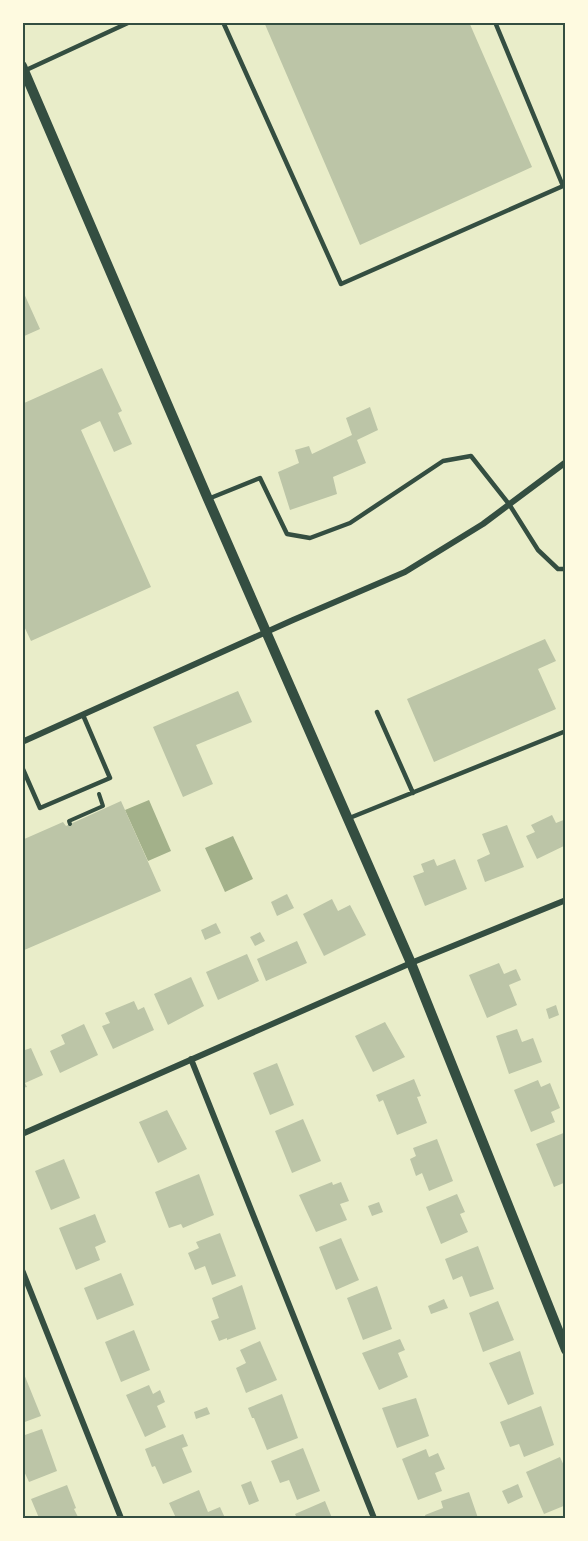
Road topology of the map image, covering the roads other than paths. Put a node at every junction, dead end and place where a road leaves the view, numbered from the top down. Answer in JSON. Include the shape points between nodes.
{"nodes":[{"id":1,"x":130,"y":22,"type":"edge"},
{"id":2,"x":223,"y":22,"type":"edge"},
{"id":3,"x":495,"y":22,"type":"edge"},
{"id":4,"x":23,"y":69,"type":"edge"},
{"id":5,"x":566,"y":462,"type":"edge"},
{"id":6,"x":208,"y":499,"type":"junction"},
{"id":7,"x":509,"y":504,"type":"junction"},
{"id":8,"x":566,"y":569,"type":"edge"},
{"id":9,"x":267,"y":633,"type":"junction"},
{"id":10,"x":377,"y":712,"type":"dead end"},
{"id":11,"x":83,"y":715,"type":"junction"},
{"id":12,"x":566,"y":731,"type":"edge"},
{"id":13,"x":22,"y":742,"type":"edge"},
{"id":14,"x":22,"y":767,"type":"edge"},
{"id":15,"x":412,"y":793,"type":"junction"},
{"id":16,"x":347,"y":819,"type":"junction"},
{"id":17,"x":566,"y":900,"type":"edge"},
{"id":18,"x":411,"y":963,"type":"junction"},
{"id":19,"x":191,"y":1059,"type":"junction"},
{"id":20,"x":22,"y":1134,"type":"edge"},
{"id":21,"x":22,"y":1270,"type":"edge"},
{"id":22,"x":566,"y":1350,"type":"edge"},
{"id":23,"x":121,"y":1518,"type":"edge"},
{"id":24,"x":374,"y":1518,"type":"edge"}],
"edges":[{"from":1,"to":4,"type":"lane"},
{"from":2,"to":3,"type":"lane","via":[[341,284],[563,186]]},
{"from":4,"to":6,"type":"street"},
{"from":5,"to":7,"type":"street"},
{"from":6,"to":7,"type":"lane","via":[[260,478],[287,534],[310,538],[350,523],[443,461],[471,456]]},
{"from":6,"to":9,"type":"street"},
{"from":7,"to":8,"type":"lane","via":[[538,550],[558,569]]},
{"from":7,"to":9,"type":"street","via":[[405,572]]},
{"from":9,"to":11,"type":"street"},
{"from":9,"to":16,"type":"street"},
{"from":10,"to":15,"type":"lane"},
{"from":11,"to":13,"type":"street"},
{"from":11,"to":14,"type":"lane","via":[[110,778],[40,808]]},
{"from":12,"to":15,"type":"lane"},
{"from":15,"to":16,"type":"lane"},
{"from":16,"to":18,"type":"street"},
{"from":17,"to":18,"type":"street"},
{"from":18,"to":19,"type":"street"},
{"from":18,"to":22,"type":"street"},
{"from":19,"to":20,"type":"street"},
{"from":19,"to":24,"type":"street"},
{"from":21,"to":23,"type":"street"}]}
